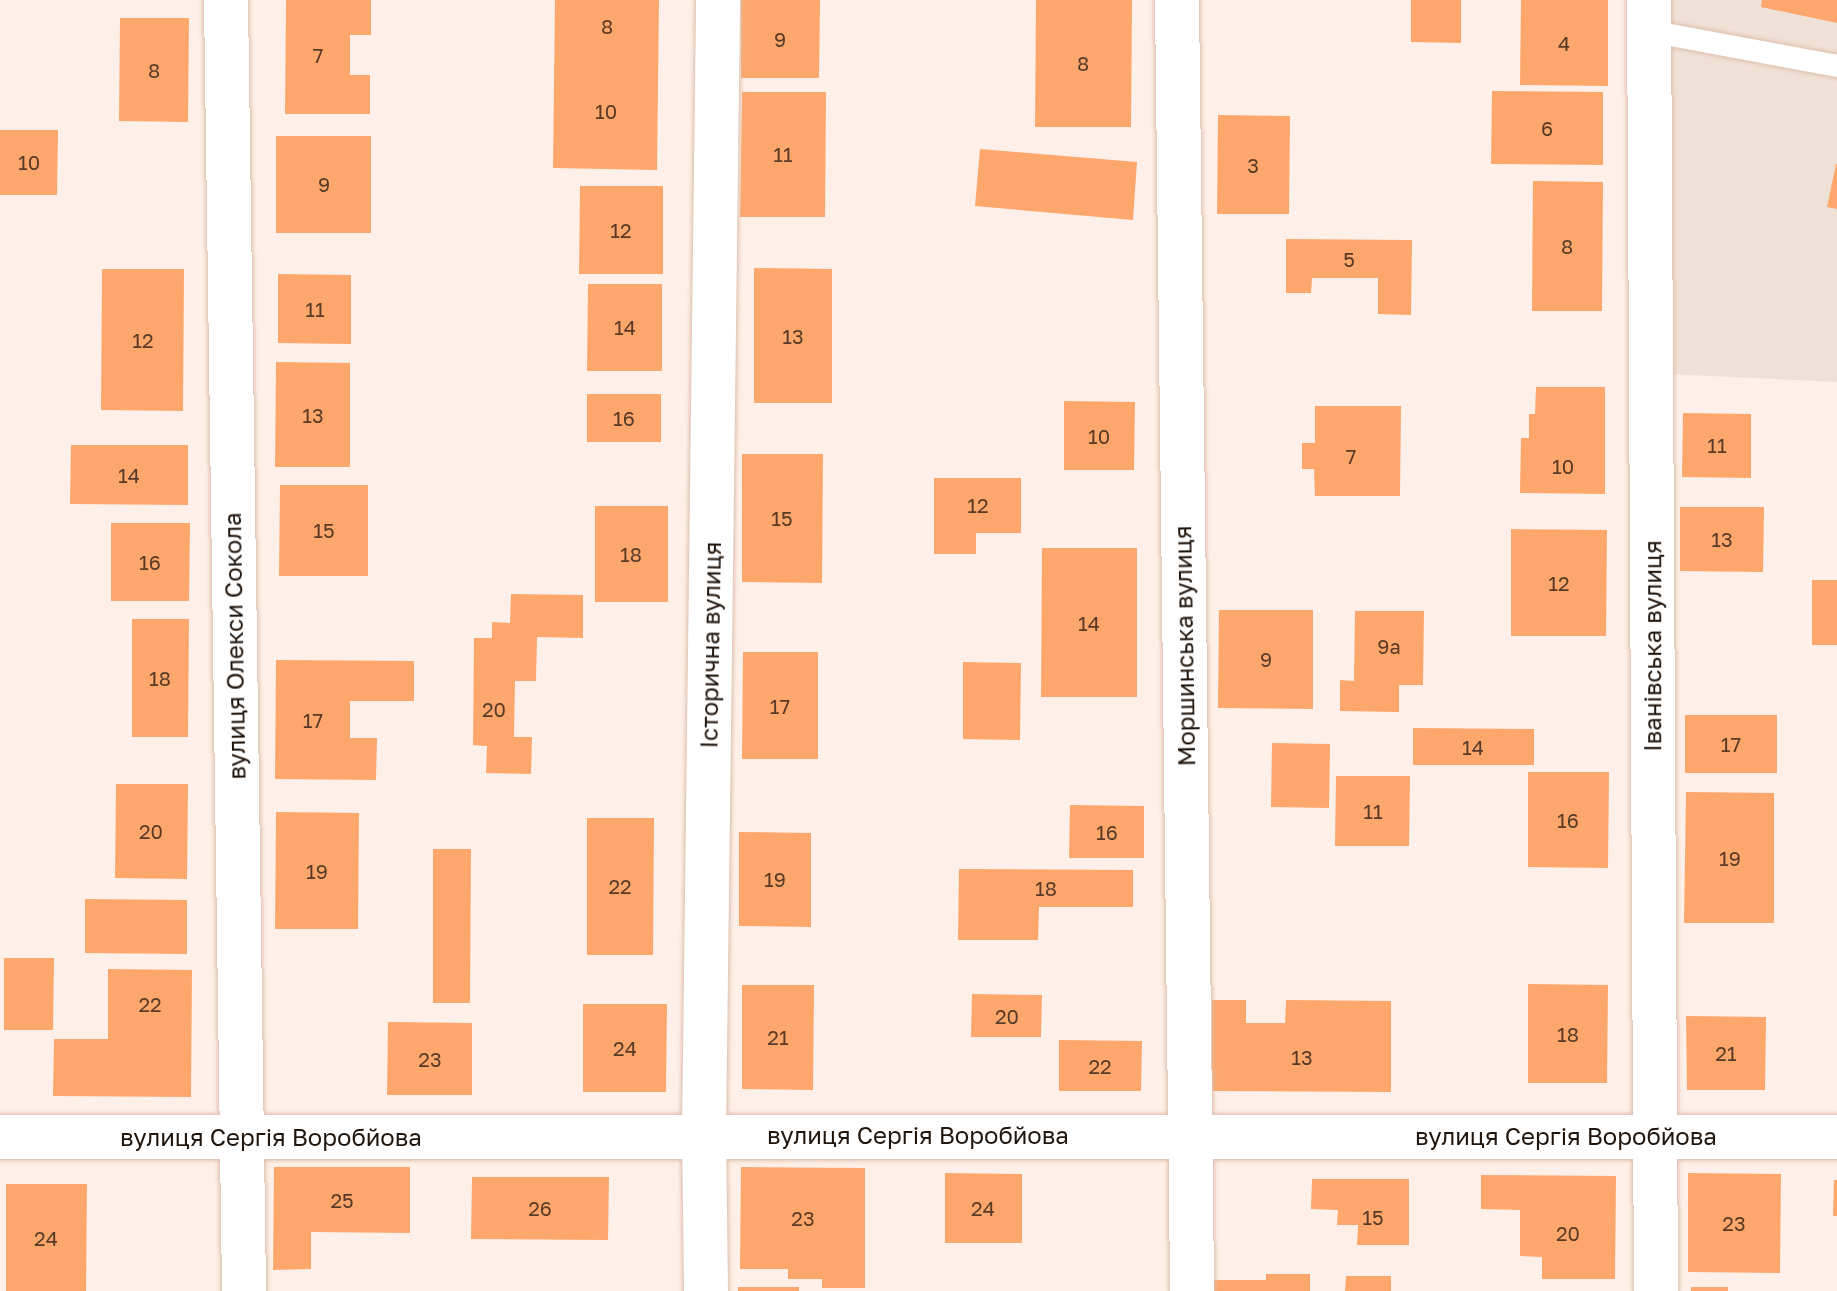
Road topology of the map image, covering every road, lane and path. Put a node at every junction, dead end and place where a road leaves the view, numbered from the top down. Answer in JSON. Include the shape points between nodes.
{"nodes":[{"id":1,"x":226,"y":0,"type":"edge"},
{"id":2,"x":718,"y":0,"type":"edge"},
{"id":3,"x":1177,"y":0,"type":"edge"},
{"id":4,"x":1649,"y":15,"type":"edge"},
{"id":5,"x":1837,"y":66,"type":"edge"},
{"id":6,"x":704,"y":1135,"type":"junction"},
{"id":7,"x":1189,"y":1135,"type":"junction"},
{"id":8,"x":0,"y":1137,"type":"edge"},
{"id":9,"x":1654,"y":1137,"type":"junction"},
{"id":10,"x":1837,"y":1137,"type":"edge"},
{"id":11,"x":243,"y":1138,"type":"junction"},
{"id":12,"x":244,"y":1291,"type":"edge"},
{"id":13,"x":706,"y":1291,"type":"edge"},
{"id":14,"x":1192,"y":1291,"type":"edge"},
{"id":15,"x":1656,"y":1291,"type":"edge"}],
"edges":[{"from":1,"to":11,"type":"street","name":"вулиця Олекси Сокола"},
{"from":2,"to":6,"type":"street","name":"Історична вулиця"},
{"from":3,"to":7,"type":"street","name":"Моршинська вулиця"},
{"from":4,"to":5,"type":"lane"},
{"from":4,"to":9,"type":"street","name":"Іванівська вулиця"},
{"from":6,"to":7,"type":"street","name":"вулиця Сергія Воробйова"},
{"from":6,"to":11,"type":"street","name":"вулиця Сергія Воробйова"},
{"from":6,"to":13,"type":"street","name":"Історична вулиця"},
{"from":7,"to":9,"type":"street","name":"вулиця Сергія Воробйова"},
{"from":7,"to":14,"type":"street","name":"Моршинська вулиця"},
{"from":8,"to":11,"type":"street","name":"вулиця Сергія Воробйова"},
{"from":9,"to":10,"type":"street","name":"вулиця Сергія Воробйова"},
{"from":9,"to":15,"type":"street","name":"Іванівська вулиця"},
{"from":11,"to":12,"type":"street","name":"вулиця Олекси Сокола"}]}
